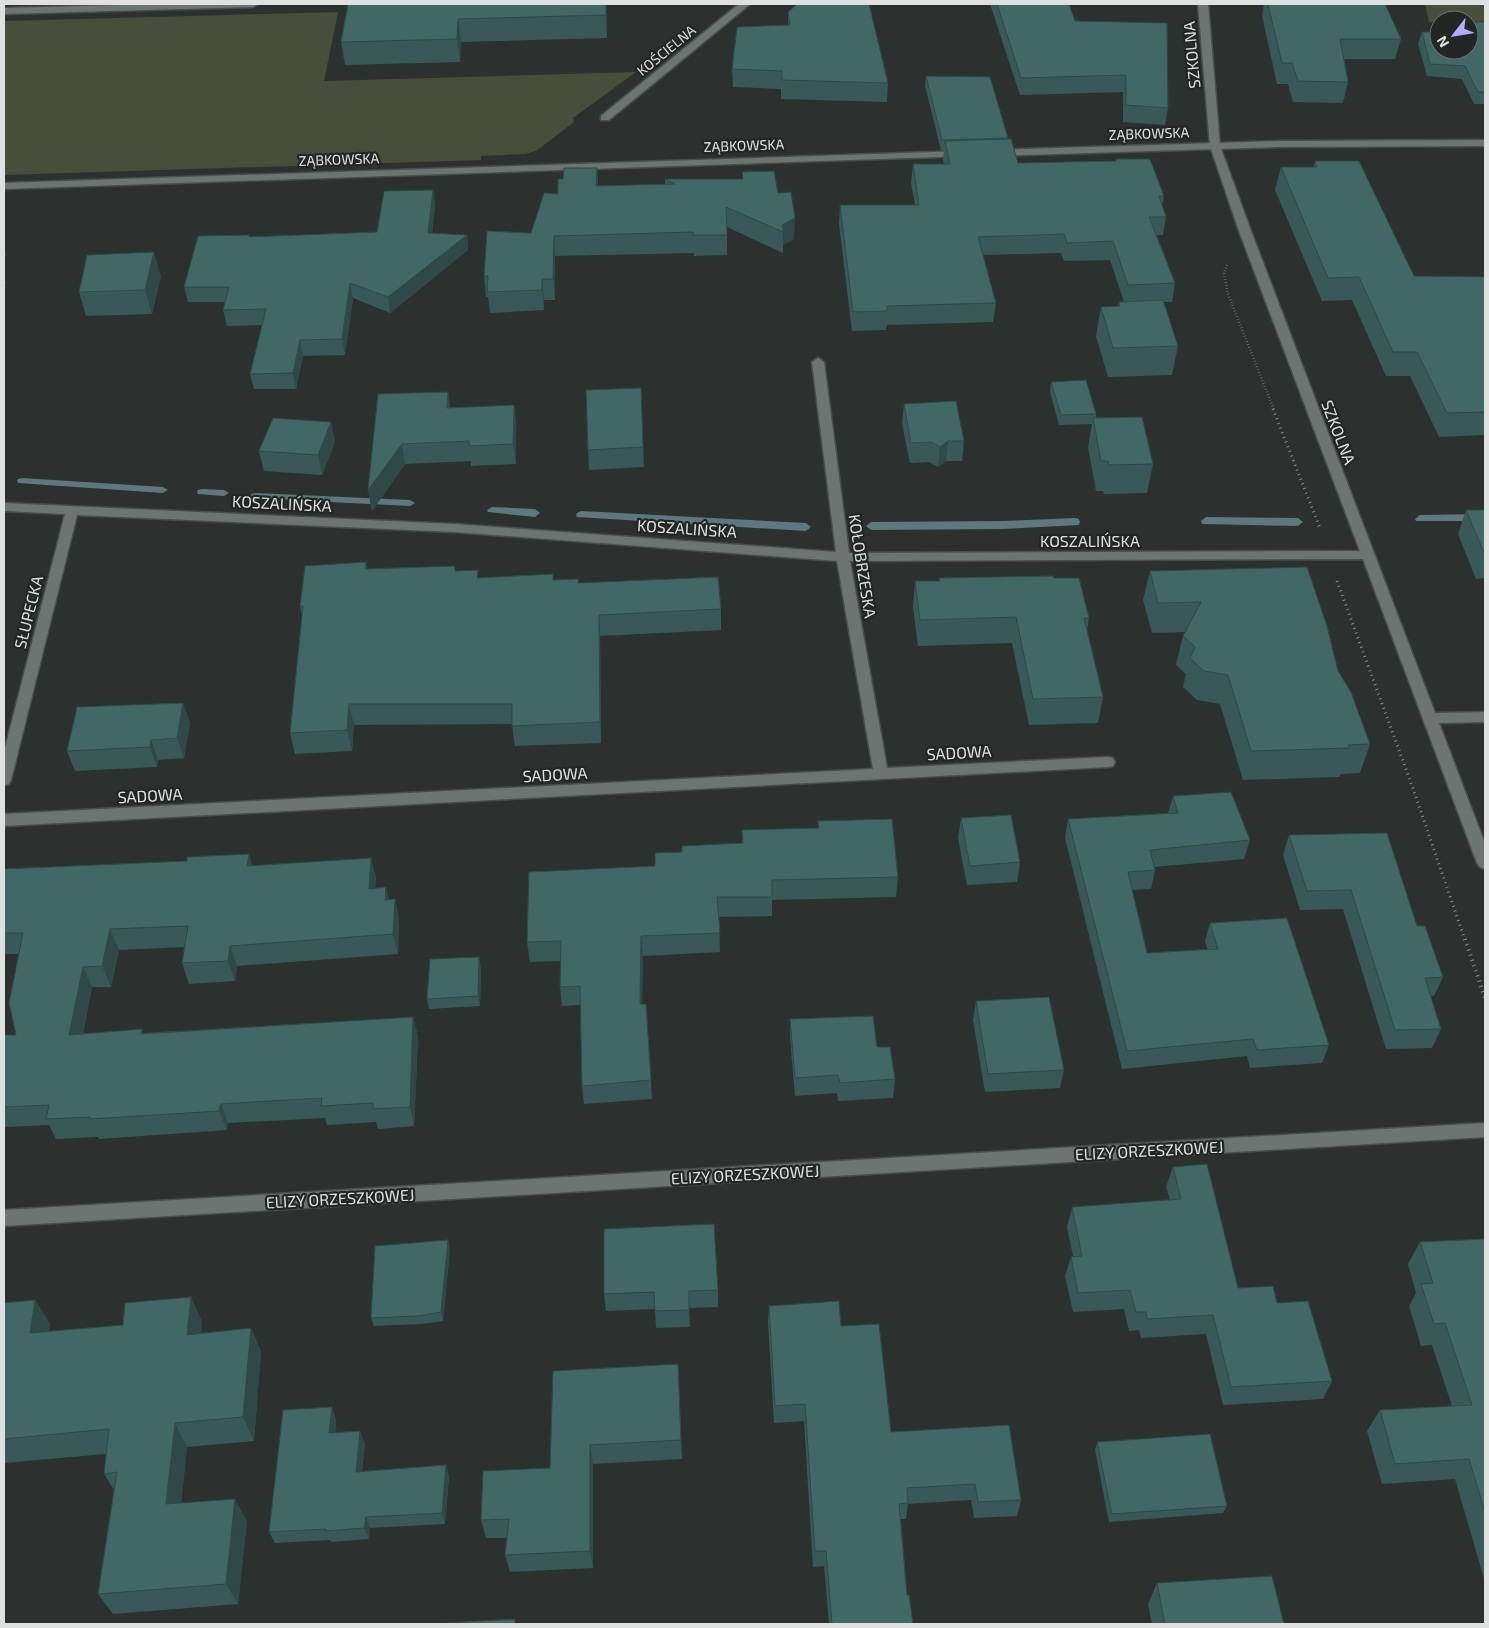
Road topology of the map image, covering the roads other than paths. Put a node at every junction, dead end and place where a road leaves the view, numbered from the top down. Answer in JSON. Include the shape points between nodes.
{"nodes":[{"id":1,"x":253,"y":4,"type":"edge"},
{"id":2,"x":745,"y":4,"type":"edge"},
{"id":3,"x":1203,"y":4,"type":"edge"},
{"id":4,"x":4,"y":11,"type":"edge"},
{"id":5,"x":605,"y":118,"type":"dead end"},
{"id":6,"x":1485,"y":143,"type":"edge"},
{"id":7,"x":1215,"y":146,"type":"junction"},
{"id":8,"x":4,"y":186,"type":"edge"},
{"id":9,"x":818,"y":362,"type":"dead end"},
{"id":10,"x":4,"y":507,"type":"edge"},
{"id":11,"x":72,"y":510,"type":"junction"},
{"id":12,"x":1369,"y":555,"type":"junction"},
{"id":13,"x":843,"y":557,"type":"junction"},
{"id":14,"x":1485,"y":717,"type":"edge"},
{"id":15,"x":1431,"y":718,"type":"junction"},
{"id":16,"x":1108,"y":762,"type":"dead end"},
{"id":17,"x":881,"y":774,"type":"junction"},
{"id":18,"x":4,"y":780,"type":"edge"},
{"id":19,"x":4,"y":820,"type":"edge"},
{"id":20,"x":1485,"y":863,"type":"edge"},
{"id":21,"x":1485,"y":1130,"type":"edge"},
{"id":22,"x":4,"y":1218,"type":"edge"}],
"edges":[{"from":1,"to":4,"type":"street"},
{"from":2,"to":5,"type":"street","name":"KOŚCIELNA"},
{"from":3,"to":7,"type":"street","name":"SZKOLNA"},
{"from":6,"to":7,"type":"street","name":"ZĄBKOWSKA"},
{"from":7,"to":8,"type":"street","name":"ZĄBKOWSKA"},
{"from":7,"to":12,"type":"street","name":"SZKOLNA"},
{"from":9,"to":13,"type":"street","name":"KOŁOBRZESKA"},
{"from":10,"to":11,"type":"street","name":"KOSZALIŃSKA"},
{"from":11,"to":13,"type":"street","name":"KOSZALIŃSKA","via":[[454,528]]},
{"from":11,"to":18,"type":"street","name":"SŁUPECKA"},
{"from":12,"to":13,"type":"street","name":"KOSZALIŃSKA"},
{"from":12,"to":15,"type":"street","name":"SZKOLNA"},
{"from":13,"to":17,"type":"street","name":"KOŁOBRZESKA"},
{"from":14,"to":15,"type":"street"},
{"from":15,"to":20,"type":"street","name":"SZKOLNA"},
{"from":16,"to":17,"type":"street","name":"SADOWA"},
{"from":17,"to":19,"type":"street","name":"SADOWA"},
{"from":21,"to":22,"type":"street","name":"ELIZY ORZESZKOWEJ"}]}
